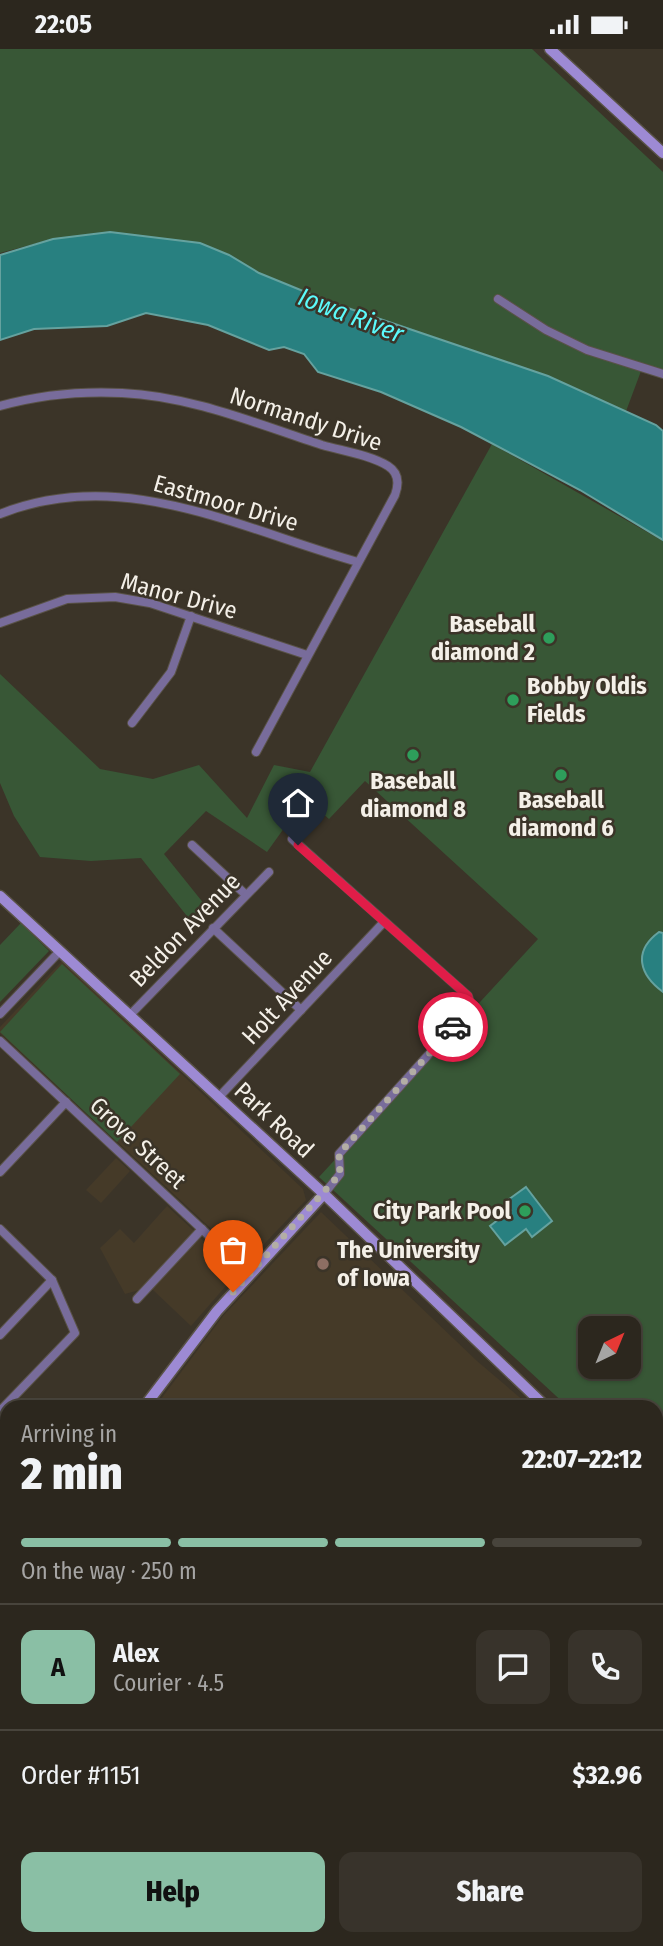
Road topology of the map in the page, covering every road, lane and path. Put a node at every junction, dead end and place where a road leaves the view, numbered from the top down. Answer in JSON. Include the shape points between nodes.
{"nodes":[{"id":1,"x":550,"y":49,"type":"edge"},
{"id":2,"x":663,"y":153,"type":"edge"},
{"id":3,"x":498,"y":299,"type":"dead end"},
{"id":4,"x":663,"y":374,"type":"edge"},
{"id":5,"x":0,"y":406,"type":"edge"},
{"id":6,"x":0,"y":514,"type":"edge"},
{"id":7,"x":358,"y":562,"type":"junction"},
{"id":8,"x":191,"y":616,"type":"junction"},
{"id":9,"x":0,"y":623,"type":"edge"},
{"id":10,"x":307,"y":655,"type":"junction"},
{"id":11,"x":132,"y":723,"type":"dead end"},
{"id":12,"x":256,"y":752,"type":"dead end"},
{"id":13,"x":292,"y":838,"type":"dead end"},
{"id":14,"x":192,"y":845,"type":"dead end"},
{"id":15,"x":269,"y":871,"type":"dead end"},
{"id":16,"x":245,"y":894,"type":"junction"},
{"id":17,"x":0,"y":895,"type":"edge"},
{"id":18,"x":383,"y":923,"type":"junction"},
{"id":19,"x":213,"y":927,"type":"junction"},
{"id":20,"x":60,"y":951,"type":"junction"},
{"id":21,"x":301,"y":1010,"type":"junction"},
{"id":22,"x":0,"y":1014,"type":"edge"},
{"id":23,"x":130,"y":1015,"type":"junction"},
{"id":24,"x":0,"y":1041,"type":"edge"},
{"id":25,"x":219,"y":1097,"type":"junction"},
{"id":26,"x":66,"y":1102,"type":"junction"},
{"id":27,"x":0,"y":1173,"type":"edge"},
{"id":28,"x":324,"y":1194,"type":"junction"},
{"id":29,"x":0,"y":1229,"type":"edge"},
{"id":30,"x":202,"y":1229,"type":"junction"},
{"id":31,"x":250,"y":1274,"type":"junction"},
{"id":32,"x":52,"y":1280,"type":"junction"},
{"id":33,"x":137,"y":1299,"type":"dead end"},
{"id":34,"x":0,"y":1335,"type":"edge"},
{"id":35,"x":11,"y":1400,"type":"edge"},
{"id":36,"x":149,"y":1400,"type":"edge"},
{"id":37,"x":540,"y":1400,"type":"edge"}],
"edges":[{"from":1,"to":2,"type":"street"},
{"from":3,"to":4,"type":"street","via":[[587,351]]},
{"from":5,"to":7,"type":"street","name":"Normandy Drive","via":[[85,393],[172,399],[387,466],[398,487]]},
{"from":6,"to":7,"type":"street","name":"Eastmoor Drive","via":[[63,497],[137,497],[174,504]]},
{"from":7,"to":10,"type":"street","name":"Normandy Drive"},
{"from":8,"to":9,"type":"street","name":"Manor Drive","via":[[136,600],[93,596],[54,601]]},
{"from":8,"to":10,"type":"street","name":"Manor Drive"},
{"from":8,"to":11,"type":"street","via":[[171,672]]},
{"from":10,"to":12,"type":"street","name":"Normandy Drive"},
{"from":13,"to":18,"type":"street"},
{"from":14,"to":16,"type":"street"},
{"from":15,"to":16,"type":"street","name":"Beldon Avenue"},
{"from":16,"to":19,"type":"street","name":"Beldon Avenue"},
{"from":17,"to":20,"type":"street","name":"Park Road"},
{"from":18,"to":21,"type":"street","name":"Holt Avenue"},
{"from":18,"to":28,"type":"street","via":[[470,1002],[467,1012],[339,1154],[340,1174]]},
{"from":19,"to":21,"type":"street"},
{"from":19,"to":23,"type":"street","name":"Beldon Avenue"},
{"from":20,"to":22,"type":"street"},
{"from":20,"to":23,"type":"street","name":"Park Road"},
{"from":21,"to":25,"type":"street","name":"Holt Avenue"},
{"from":23,"to":25,"type":"street","name":"Park Road"},
{"from":24,"to":26,"type":"street","name":"Grove Street"},
{"from":25,"to":28,"type":"street","name":"Park Road"},
{"from":26,"to":27,"type":"street"},
{"from":26,"to":30,"type":"street","name":"Grove Street"},
{"from":28,"to":31,"type":"street"},
{"from":28,"to":37,"type":"street","name":"Park Road"},
{"from":29,"to":32,"type":"street"},
{"from":30,"to":31,"type":"street","name":"Grove Street"},
{"from":30,"to":33,"type":"street"},
{"from":31,"to":36,"type":"street"},
{"from":32,"to":34,"type":"street"},
{"from":32,"to":35,"type":"street","via":[[75,1333]]}]}
